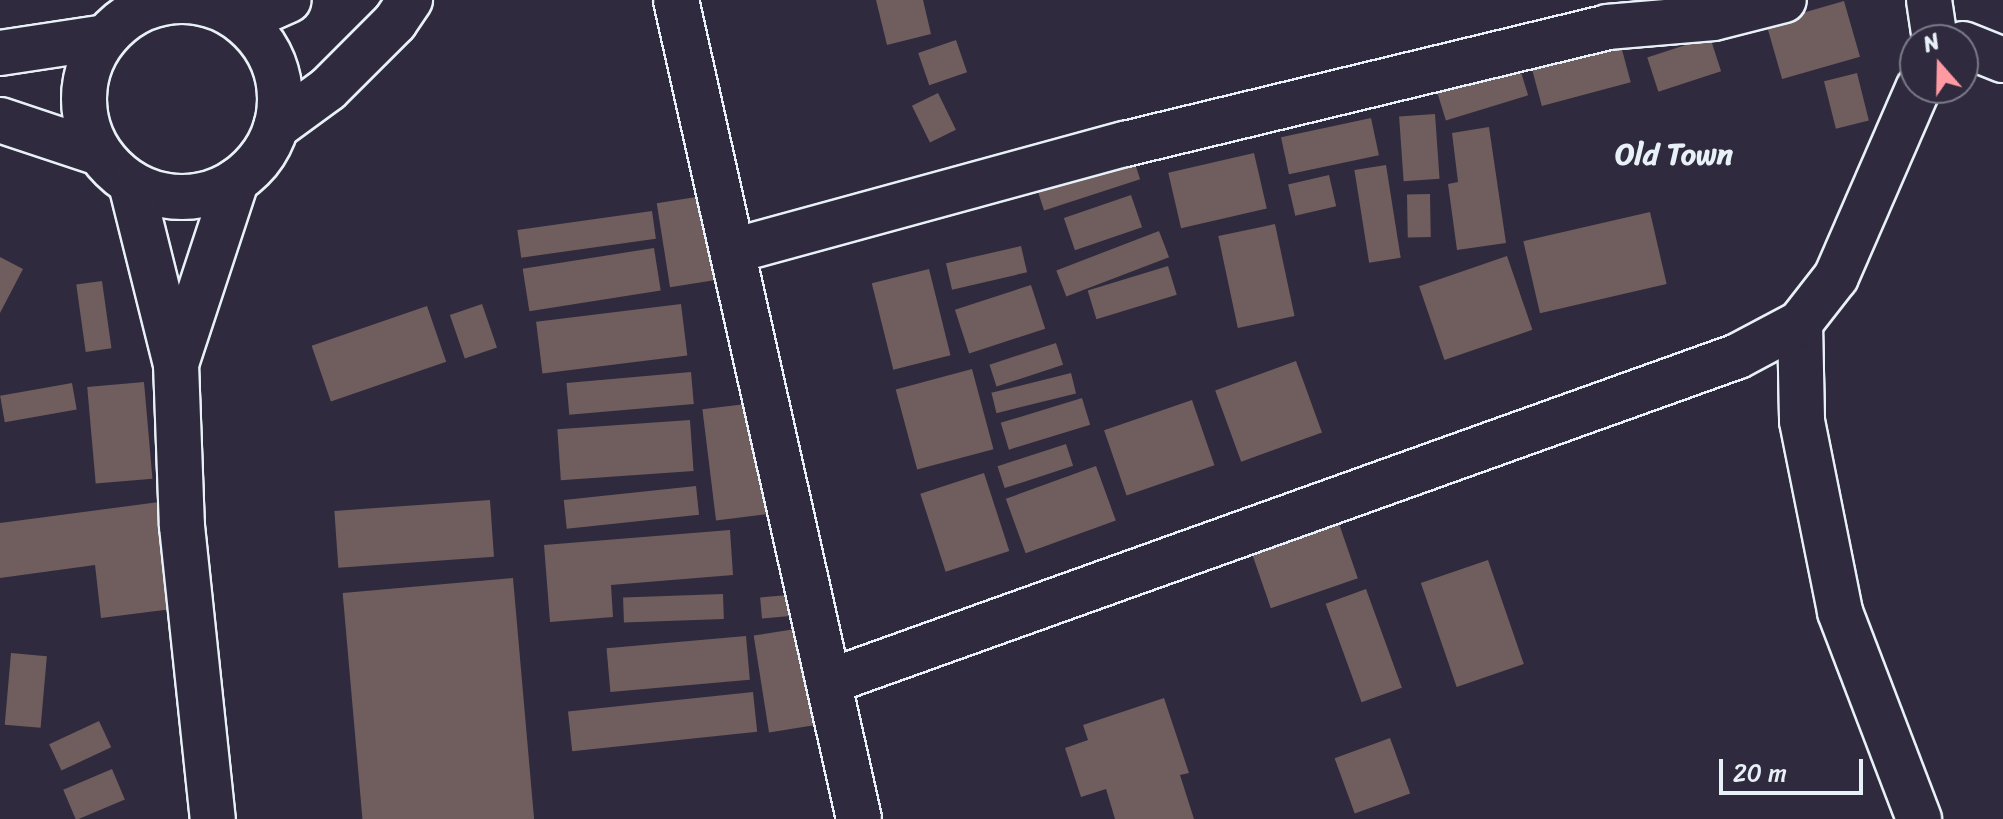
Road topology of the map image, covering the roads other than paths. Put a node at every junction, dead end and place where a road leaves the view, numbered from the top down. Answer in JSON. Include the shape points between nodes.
{"nodes":[{"id":1,"x":289,"y":0,"type":"edge"},
{"id":2,"x":410,"y":0,"type":"edge"},
{"id":3,"x":676,"y":0,"type":"edge"},
{"id":4,"x":1784,"y":0,"type":"edge"},
{"id":5,"x":226,"y":10,"type":"edge"},
{"id":6,"x":106,"y":37,"type":"junction"},
{"id":7,"x":1979,"y":49,"type":"edge"},
{"id":8,"x":0,"y":53,"type":"edge"},
{"id":9,"x":2003,"y":60,"type":"edge"},
{"id":10,"x":1911,"y":104,"type":"edge"},
{"id":11,"x":0,"y":120,"type":"edge"},
{"id":12,"x":276,"y":127,"type":"junction"},
{"id":13,"x":99,"y":153,"type":"junction"},
{"id":14,"x":236,"y":181,"type":"junction"},
{"id":15,"x":131,"y":184,"type":"junction"},
{"id":16,"x":733,"y":251,"type":"junction"},
{"id":17,"x":1800,"y":323,"type":"junction"},
{"id":18,"x":176,"y":364,"type":"junction"},
{"id":19,"x":831,"y":681,"type":"junction"},
{"id":20,"x":213,"y":819,"type":"edge"},
{"id":21,"x":859,"y":819,"type":"edge"},
{"id":22,"x":1919,"y":819,"type":"edge"}],
"edges":[{"from":1,"to":5,"type":"street"},
{"from":2,"to":12,"type":"street","via":[[328,89]]},
{"from":3,"to":16,"type":"street"},
{"from":4,"to":16,"type":"street","via":[[1714,18],[1607,27],[1125,144]]},
{"from":5,"to":6,"type":"street","via":[[186,1],[156,5],[129,17]]},
{"from":5,"to":12,"type":"street","via":[[263,42],[276,69]]},
{"from":6,"to":8,"type":"street"},
{"from":6,"to":13,"type":"street","via":[[90,64],[83,93],[86,125]]},
{"from":7,"to":9,"type":"street"},
{"from":10,"to":17,"type":"street","via":[[1836,277]]},
{"from":11,"to":13,"type":"street"},
{"from":12,"to":14,"type":"street","via":[[261,158]]},
{"from":13,"to":15,"type":"street"},
{"from":14,"to":15,"type":"street","via":[[202,196],[165,197]]},
{"from":14,"to":18,"type":"street"},
{"from":15,"to":18,"type":"street"},
{"from":16,"to":19,"type":"street"},
{"from":17,"to":19,"type":"street","via":[[1738,356]]},
{"from":17,"to":22,"type":"street","via":[[1802,421],[1840,612]]},
{"from":18,"to":20,"type":"street","via":[[182,526]]},
{"from":19,"to":21,"type":"street"}]}
